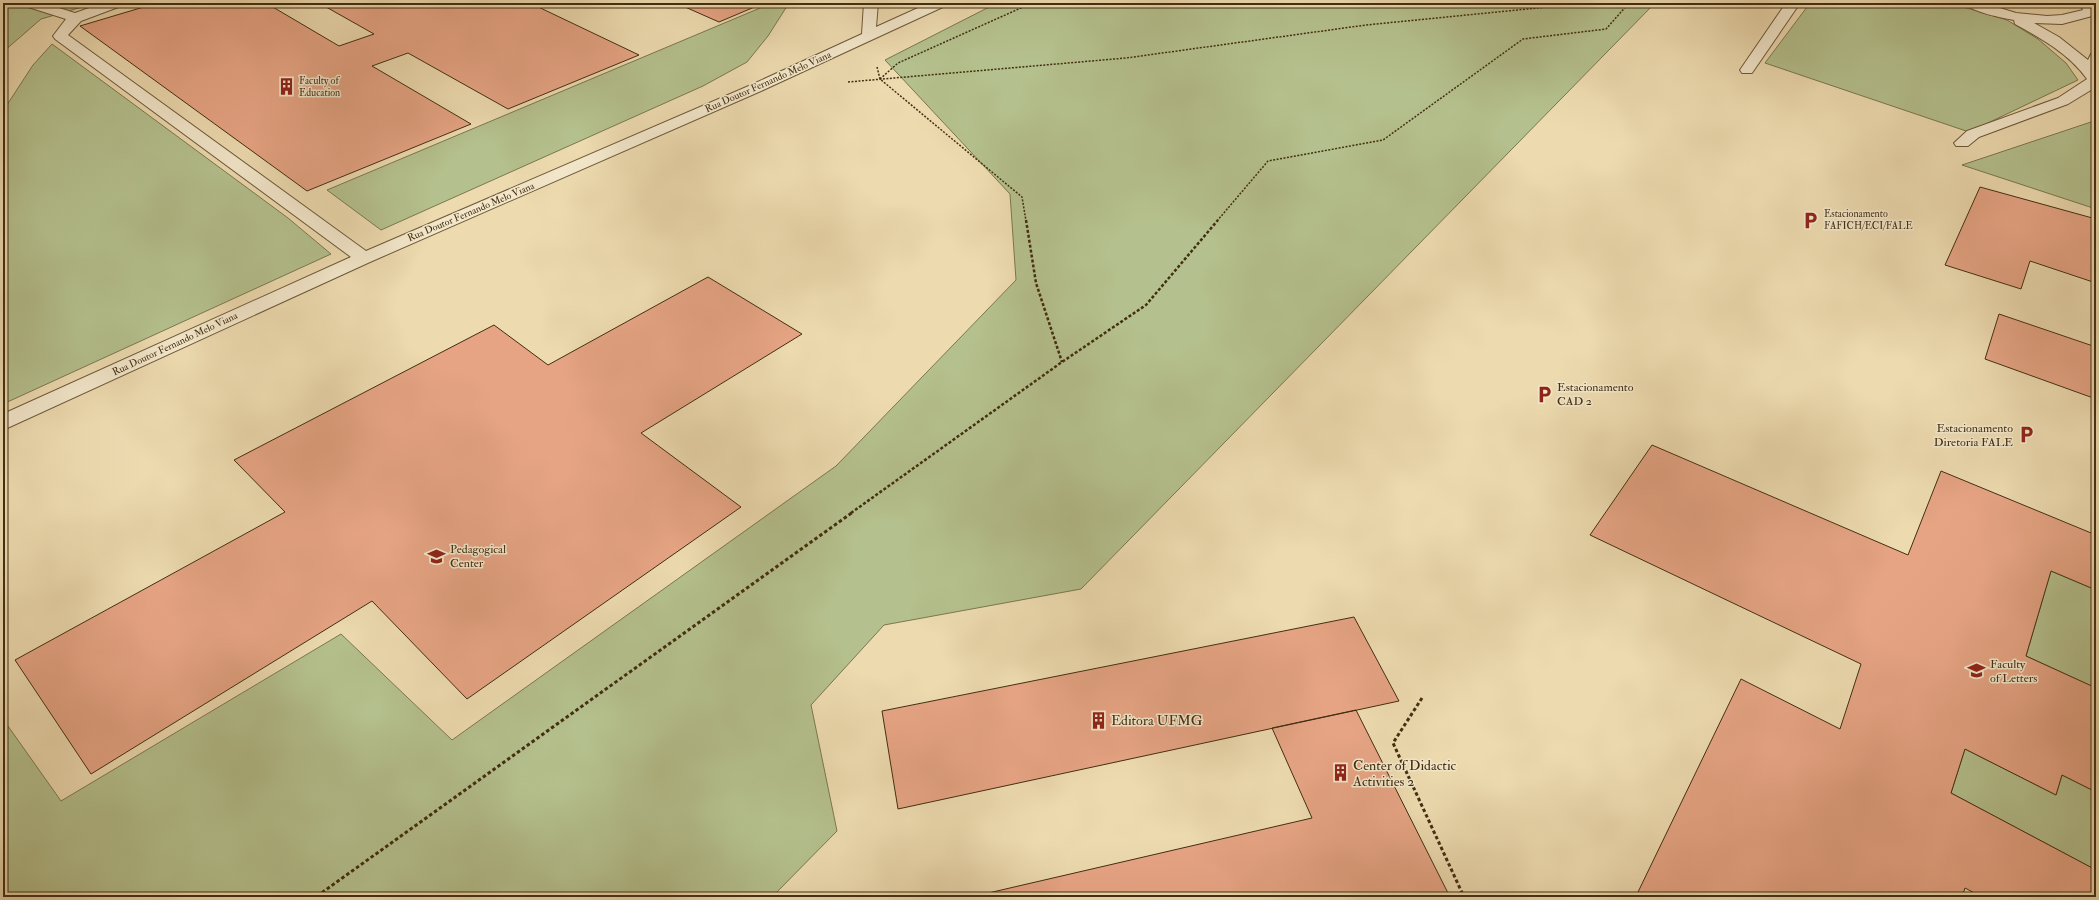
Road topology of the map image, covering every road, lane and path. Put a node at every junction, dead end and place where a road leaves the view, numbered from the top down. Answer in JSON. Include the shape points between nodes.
{"nodes":[{"id":1,"x":30,"y":3,"type":"edge"},
{"id":2,"x":116,"y":3,"type":"edge"},
{"id":3,"x":871,"y":3,"type":"edge"},
{"id":4,"x":940,"y":3,"type":"edge"},
{"id":5,"x":1032,"y":3,"type":"edge"},
{"id":6,"x":1588,"y":3,"type":"edge"},
{"id":7,"x":1630,"y":3,"type":"edge"},
{"id":8,"x":1793,"y":3,"type":"edge"},
{"id":9,"x":1972,"y":3,"type":"edge"},
{"id":10,"x":2091,"y":10,"type":"edge"},
{"id":11,"x":2006,"y":14,"type":"junction"},
{"id":12,"x":76,"y":18,"type":"junction"},
{"id":13,"x":869,"y":36,"type":"junction"},
{"id":14,"x":2096,"y":57,"type":"edge"},
{"id":15,"x":1747,"y":70,"type":"dead end"},
{"id":16,"x":880,"y":79,"type":"junction"},
{"id":17,"x":2096,"y":81,"type":"edge"},
{"id":18,"x":841,"y":82,"type":"dead end"},
{"id":19,"x":1962,"y":142,"type":"dead end"},
{"id":20,"x":364,"y":258,"type":"junction"},
{"id":21,"x":1062,"y":362,"type":"junction"},
{"id":22,"x":3,"y":423,"type":"edge"},
{"id":23,"x":1422,"y":698,"type":"dead end"},
{"id":24,"x":321,"y":895,"type":"edge"},
{"id":25,"x":315,"y":897,"type":"edge"},
{"id":26,"x":1464,"y":897,"type":"edge"}],
"edges":[{"from":1,"to":12,"type":"street"},
{"from":2,"to":12,"type":"street"},
{"from":3,"to":13,"type":"street"},
{"from":4,"to":13,"type":"street","name":"Rua Doutor Fernando Melo Viana"},
{"from":5,"to":16,"type":"path","via":[[898,63]]},
{"from":6,"to":16,"type":"path","via":[[1366,25],[1126,58]]},
{"from":7,"to":21,"type":"path","via":[[1606,29],[1523,39],[1383,140],[1268,161],[1146,305]]},
{"from":8,"to":15,"type":"street"},
{"from":9,"to":11,"type":"street"},
{"from":10,"to":11,"type":"street","via":[[2066,20]]},
{"from":11,"to":17,"type":"street","via":[[2054,40],[2083,63]]},
{"from":12,"to":20,"type":"street","via":[[64,26],[60,36]]},
{"from":13,"to":16,"type":"path"},
{"from":13,"to":20,"type":"street","name":"Rua Doutor Fernando Melo Viana","via":[[749,92]]},
{"from":14,"to":17,"type":"street"},
{"from":16,"to":18,"type":"path"},
{"from":16,"to":21,"type":"path","via":[[1022,197],[1036,283]]},
{"from":17,"to":19,"type":"street","via":[[2063,100],[1973,134]]},
{"from":20,"to":22,"type":"street","name":"Rua Doutor Fernando Melo Viana"},
{"from":21,"to":24,"type":"path"},
{"from":23,"to":26,"type":"path","via":[[1392,742]]},
{"from":24,"to":25,"type":"path"}]}
